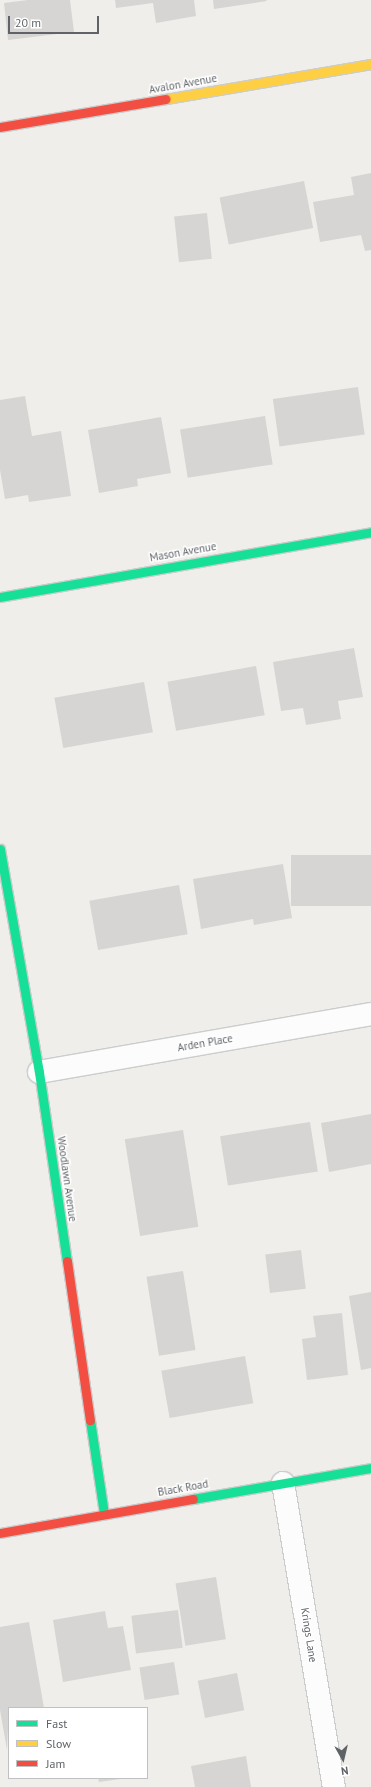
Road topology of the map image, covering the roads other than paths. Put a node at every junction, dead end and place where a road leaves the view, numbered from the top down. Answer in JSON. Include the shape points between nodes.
{"nodes":[{"id":1,"x":371,"y":64,"type":"edge"},
{"id":2,"x":0,"y":128,"type":"edge"},
{"id":3,"x":371,"y":532,"type":"edge"},
{"id":4,"x":0,"y":597,"type":"edge"},
{"id":5,"x":0,"y":849,"type":"edge"},
{"id":6,"x":371,"y":1014,"type":"edge"},
{"id":7,"x":39,"y":1072,"type":"junction"},
{"id":8,"x":371,"y":1468,"type":"edge"},
{"id":9,"x":283,"y":1483,"type":"junction"},
{"id":10,"x":104,"y":1514,"type":"junction"},
{"id":11,"x":0,"y":1533,"type":"edge"},
{"id":12,"x":334,"y":1787,"type":"edge"}],
"edges":[{"from":1,"to":2,"type":"street","name":"Avalon Avenue"},
{"from":3,"to":4,"type":"street","name":"Mason Avenue"},
{"from":5,"to":7,"type":"street","name":"Woodlawn Avenue"},
{"from":6,"to":7,"type":"street","name":"Arden Place"},
{"from":7,"to":10,"type":"street","name":"Woodlawn Avenue"},
{"from":8,"to":9,"type":"street","name":"Black Road"},
{"from":9,"to":10,"type":"street","name":"Black Road"},
{"from":9,"to":12,"type":"street","name":"Krings Lane"},
{"from":10,"to":11,"type":"street","name":"Black Road"}]}
